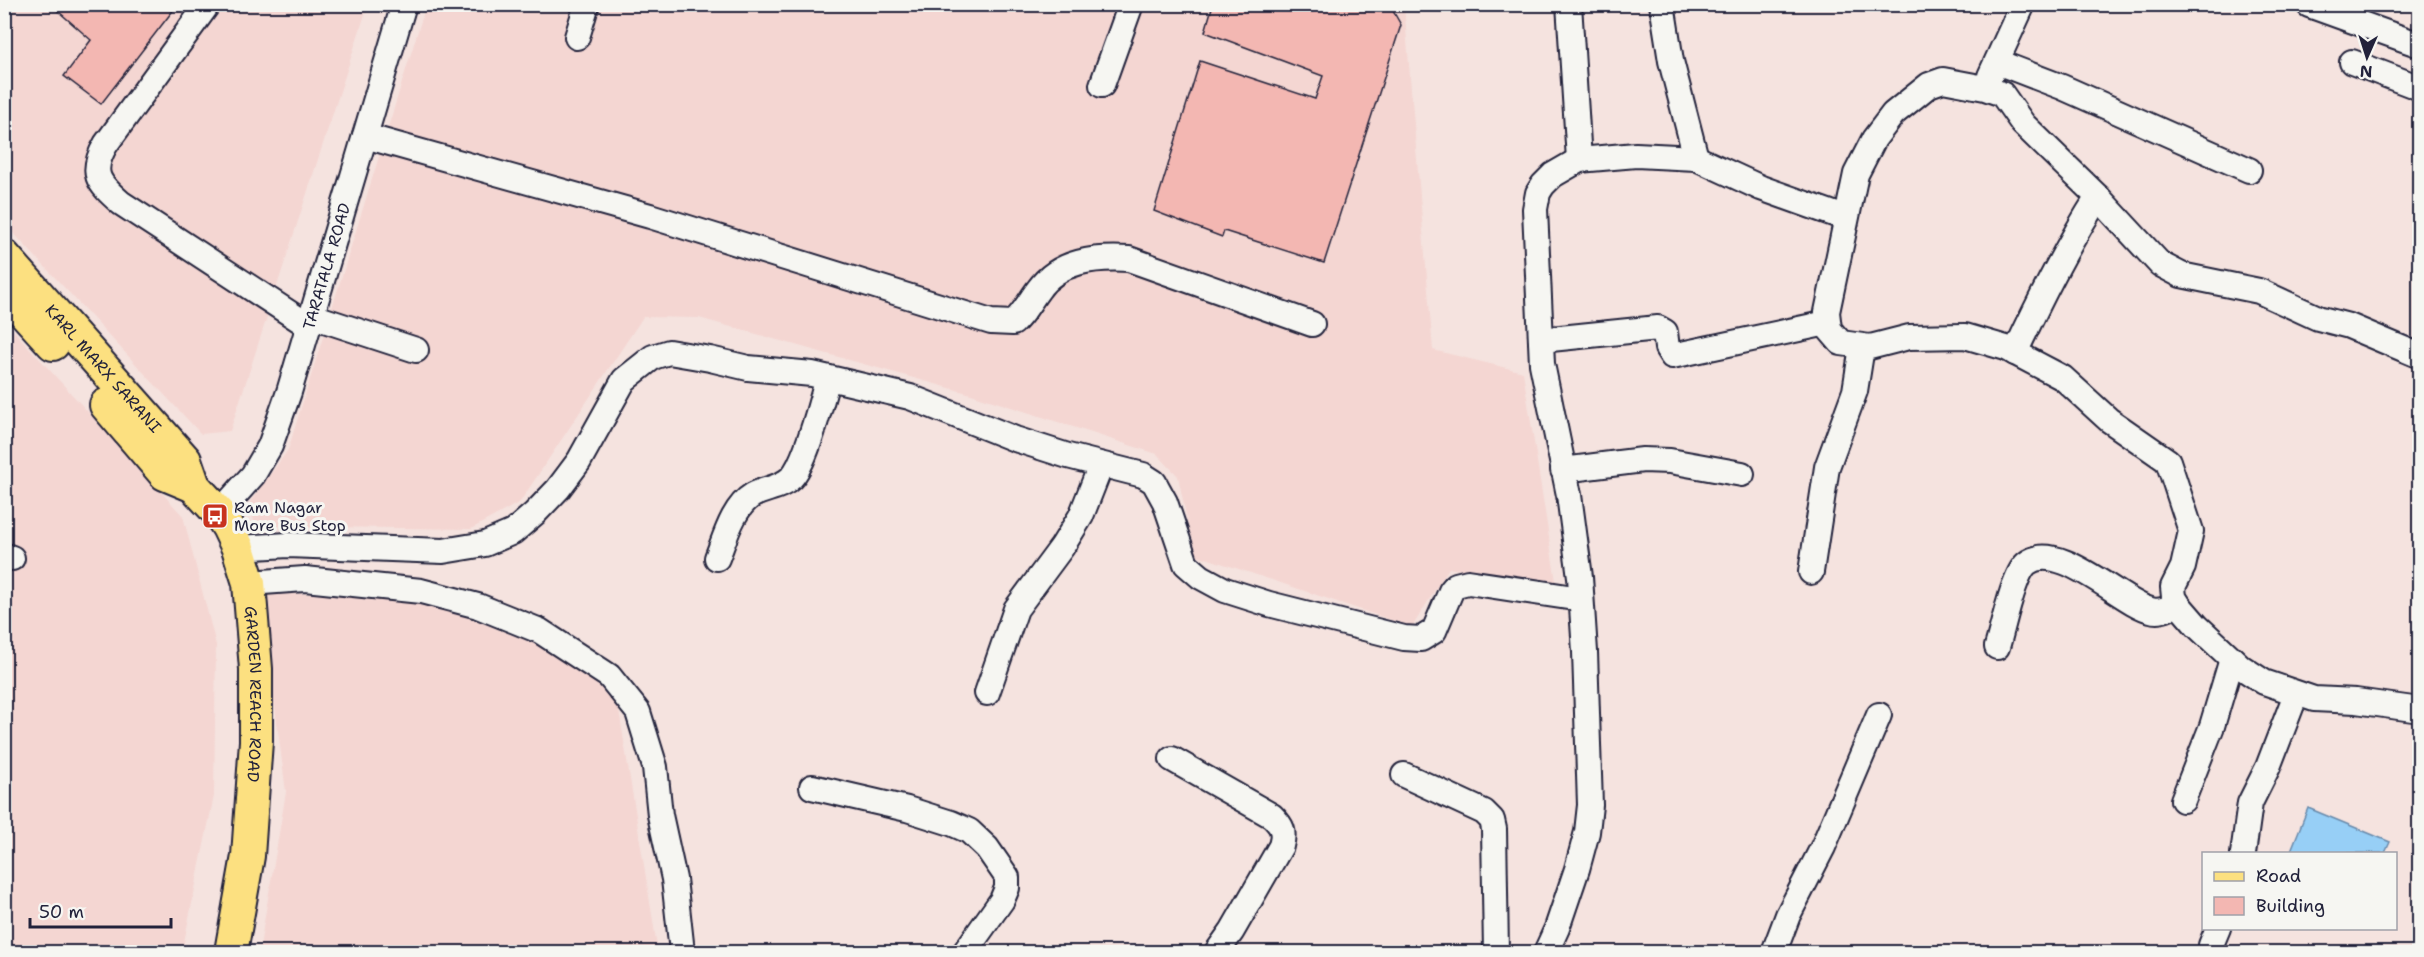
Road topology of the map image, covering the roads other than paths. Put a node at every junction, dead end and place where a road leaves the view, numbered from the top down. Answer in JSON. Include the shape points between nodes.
{"nodes":[{"id":1,"x":208,"y":4,"type":"edge"},
{"id":2,"x":404,"y":4,"type":"edge"},
{"id":3,"x":587,"y":4,"type":"edge"},
{"id":4,"x":1131,"y":4,"type":"edge"},
{"id":5,"x":1569,"y":4,"type":"edge"},
{"id":6,"x":1662,"y":4,"type":"edge"},
{"id":7,"x":2023,"y":4,"type":"edge"},
{"id":8,"x":2309,"y":5,"type":"edge"},
{"id":9,"x":577,"y":37,"type":"dead end"},
{"id":10,"x":2420,"y":45,"type":"edge"},
{"id":11,"x":1997,"y":62,"type":"junction"},
{"id":12,"x":2352,"y":62,"type":"dead end"},
{"id":13,"x":1102,"y":85,"type":"dead end"},
{"id":14,"x":1985,"y":88,"type":"junction"},
{"id":15,"x":2420,"y":88,"type":"edge"},
{"id":16,"x":365,"y":136,"type":"junction"},
{"id":17,"x":1696,"y":158,"type":"junction"},
{"id":18,"x":1579,"y":160,"type":"junction"},
{"id":19,"x":2249,"y":170,"type":"dead end"},
{"id":20,"x":2098,"y":197,"type":"junction"},
{"id":21,"x":1845,"y":218,"type":"junction"},
{"id":22,"x":4,"y":255,"type":"edge"},
{"id":23,"x":6,"y":296,"type":"edge"},
{"id":24,"x":310,"y":321,"type":"junction"},
{"id":25,"x":1827,"y":323,"type":"junction"},
{"id":26,"x":1312,"y":324,"type":"dead end"},
{"id":27,"x":1541,"y":340,"type":"junction"},
{"id":28,"x":1862,"y":347,"type":"junction"},
{"id":29,"x":416,"y":350,"type":"dead end"},
{"id":30,"x":2015,"y":352,"type":"junction"},
{"id":31,"x":2420,"y":356,"type":"edge"},
{"id":32,"x":828,"y":378,"type":"junction"},
{"id":33,"x":1101,"y":465,"type":"junction"},
{"id":34,"x":1563,"y":470,"type":"junction"},
{"id":35,"x":1742,"y":474,"type":"dead end"},
{"id":36,"x":194,"y":486,"type":"junction"},
{"id":37,"x":219,"y":513,"type":"junction"},
{"id":38,"x":238,"y":548,"type":"junction"},
{"id":39,"x":717,"y":558,"type":"dead end"},
{"id":40,"x":1811,"y":572,"type":"dead end"},
{"id":41,"x":249,"y":584,"type":"junction"},
{"id":42,"x":1581,"y":599,"type":"junction"},
{"id":43,"x":2178,"y":604,"type":"junction"},
{"id":44,"x":1997,"y":647,"type":"dead end"},
{"id":45,"x":2232,"y":659,"type":"junction"},
{"id":46,"x":987,"y":693,"type":"dead end"},
{"id":47,"x":2296,"y":694,"type":"junction"},
{"id":48,"x":2420,"y":710,"type":"edge"},
{"id":49,"x":1879,"y":715,"type":"dead end"},
{"id":50,"x":1172,"y":759,"type":"dead end"},
{"id":51,"x":1404,"y":775,"type":"dead end"},
{"id":52,"x":812,"y":787,"type":"dead end"},
{"id":53,"x":2183,"y":800,"type":"dead end"},
{"id":54,"x":2243,"y":852,"type":"edge"},
{"id":55,"x":231,"y":952,"type":"edge"},
{"id":56,"x":682,"y":952,"type":"edge"},
{"id":57,"x":965,"y":952,"type":"edge"},
{"id":58,"x":1217,"y":952,"type":"edge"},
{"id":59,"x":1496,"y":952,"type":"edge"},
{"id":60,"x":1546,"y":952,"type":"edge"},
{"id":61,"x":1774,"y":952,"type":"edge"}],
"edges":[{"from":1,"to":24,"type":"street","via":[[98,156],[99,180],[122,203]]},
{"from":2,"to":16,"type":"street","name":"TARATALA ROAD"},
{"from":3,"to":9,"type":"street"},
{"from":4,"to":13,"type":"street"},
{"from":5,"to":18,"type":"street"},
{"from":6,"to":17,"type":"street","via":[[1671,61]]},
{"from":7,"to":11,"type":"street"},
{"from":8,"to":10,"type":"street"},
{"from":11,"to":14,"type":"street"},
{"from":11,"to":19,"type":"street"},
{"from":12,"to":15,"type":"street"},
{"from":14,"to":20,"type":"street","via":[[2002,94],[2023,124]]},
{"from":14,"to":21,"type":"street","via":[[1943,80],[1929,85],[1893,114],[1874,139],[1856,174]]},
{"from":16,"to":24,"type":"street","name":"TARATALA ROAD"},
{"from":16,"to":26,"type":"street","via":[[650,216],[991,322],[1013,323],[1025,312],[1039,288],[1057,272],[1080,261],[1106,258],[1128,259]]},
{"from":17,"to":18,"type":"street","via":[[1636,154]]},
{"from":17,"to":21,"type":"street","via":[[1761,188]]},
{"from":18,"to":27,"type":"street","via":[[1553,175],[1538,193],[1535,209]]},
{"from":20,"to":30,"type":"street","via":[[2055,269]]},
{"from":20,"to":31,"type":"street","via":[[2170,270],[2259,291]]},
{"from":21,"to":25,"type":"street"},
{"from":22,"to":36,"type":"main road","name":"KARL MARX SARANI","via":[[185,460]]},
{"from":23,"to":36,"type":"main road","name":"KARL MARX SARANI","via":[[165,474]]},
{"from":24,"to":29,"type":"street"},
{"from":24,"to":37,"type":"street","name":"TARATALA ROAD","via":[[270,446],[253,475]]},
{"from":25,"to":27,"type":"street","via":[[1672,356],[1665,332],[1658,328]]},
{"from":25,"to":28,"type":"street","via":[[1841,343]]},
{"from":27,"to":34,"type":"street","via":[[1542,364]]},
{"from":28,"to":30,"type":"street","via":[[1909,337],[1965,336]]},
{"from":28,"to":40,"type":"street","via":[[1855,390],[1827,467]]},
{"from":30,"to":43,"type":"street","via":[[2063,378],[2109,420],[2168,461],[2191,531],[2183,567],[2173,587]]},
{"from":32,"to":33,"type":"street","via":[[910,397],[1015,439]]},
{"from":32,"to":38,"type":"street","via":[[748,368],[669,352],[653,357],[624,381],[579,461],[558,489],[513,532],[485,544],[443,551],[288,545]]},
{"from":32,"to":39,"type":"street","via":[[798,469],[780,486],[751,496],[741,505]]},
{"from":33,"to":42,"type":"street","via":[[1143,475],[1154,482],[1186,564],[1201,577],[1225,590],[1280,607],[1414,640],[1434,631],[1451,591],[1468,582]]},
{"from":33,"to":46,"type":"street","via":[[1076,524],[1017,609]]},
{"from":34,"to":35,"type":"street","via":[[1670,460]]},
{"from":34,"to":42,"type":"street"},
{"from":36,"to":37,"type":"main road","name":"KARL MARX SARANI"},
{"from":37,"to":38,"type":"main road","name":"GARDEN REACH ROAD"},
{"from":38,"to":41,"type":"main road","name":"GARDEN REACH ROAD"},
{"from":41,"to":55,"type":"main road","name":"GARDEN REACH ROAD","via":[[256,669],[256,741],[248,856]]},
{"from":41,"to":56,"type":"street","via":[[305,579],[421,591],[477,606],[540,631],[609,676],[638,712],[655,767]]},
{"from":42,"to":60,"type":"street","via":[[1590,805],[1577,868]]},
{"from":43,"to":44,"type":"street","via":[[2151,611],[2091,574],[2063,562],[2036,558],[2018,576]]},
{"from":43,"to":45,"type":"street"},
{"from":45,"to":47,"type":"street","via":[[2264,682]]},
{"from":45,"to":53,"type":"street","via":[[2212,726]]},
{"from":47,"to":48,"type":"street"},
{"from":47,"to":54,"type":"street","via":[[2250,803]]},
{"from":49,"to":61,"type":"street"},
{"from":50,"to":58,"type":"street","via":[[1272,816],[1284,834],[1281,846]]},
{"from":51,"to":59,"type":"street","via":[[1484,812],[1492,820]]},
{"from":52,"to":57,"type":"street","via":[[907,808],[951,823],[969,831],[987,848],[1007,877],[1007,888]]}]}
